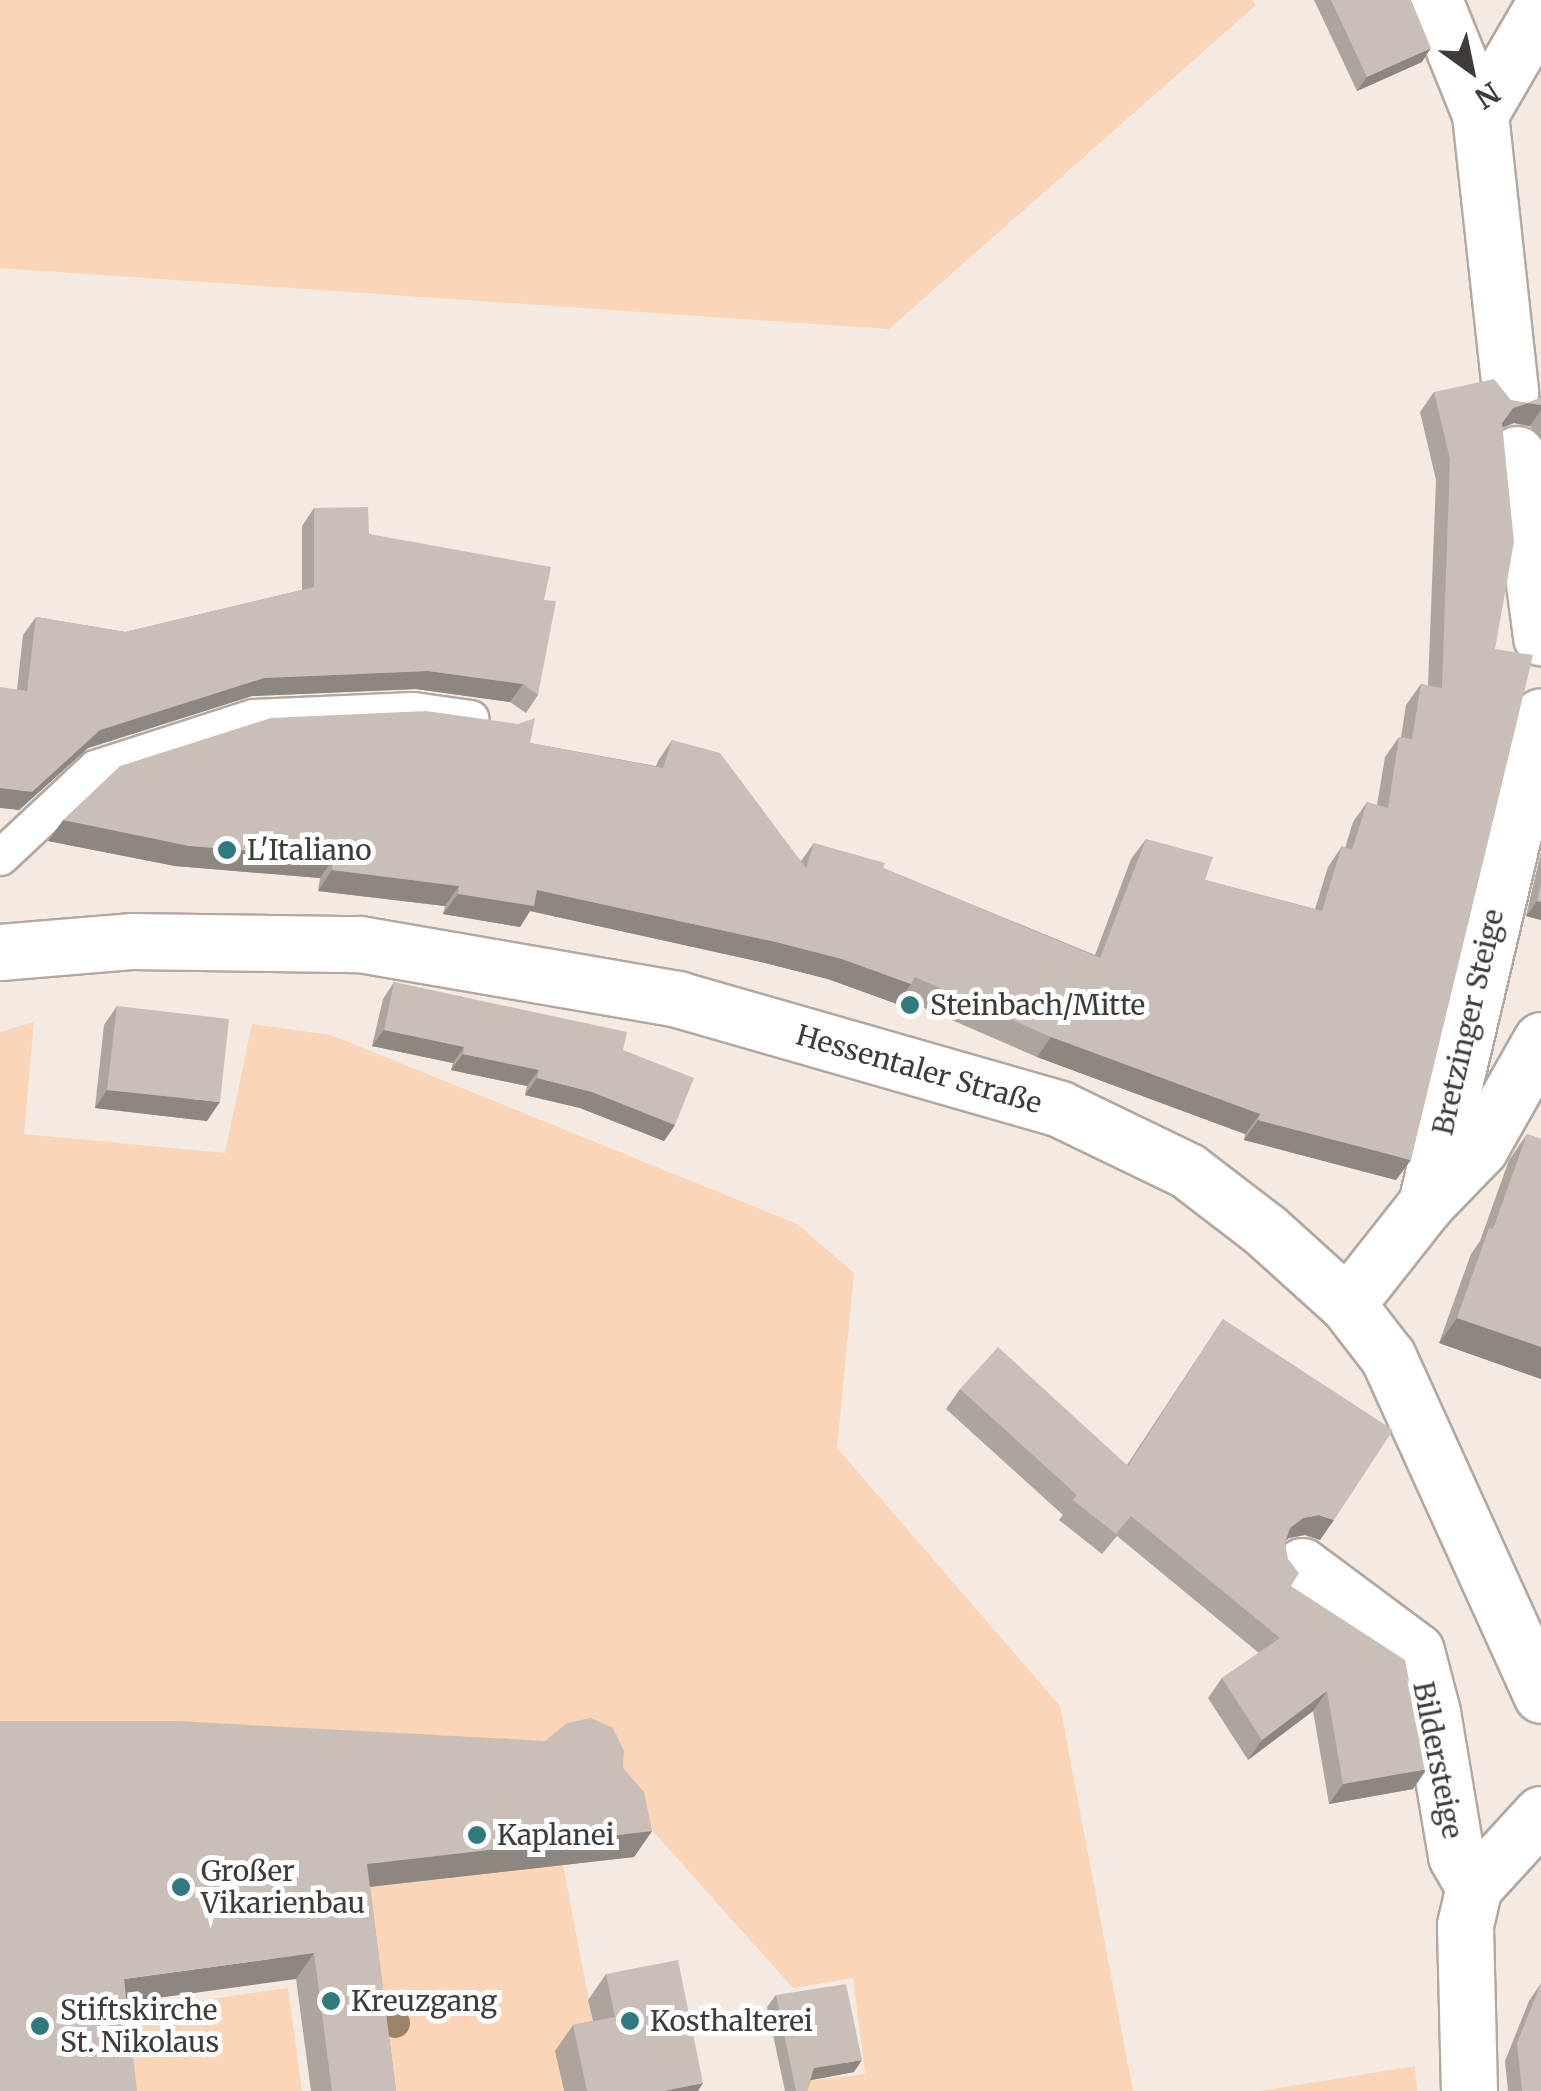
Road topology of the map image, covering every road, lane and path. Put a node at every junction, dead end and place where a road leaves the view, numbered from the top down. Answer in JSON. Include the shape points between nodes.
{"nodes":[{"id":1,"x":1434,"y":0,"type":"edge"},
{"id":2,"x":1541,"y":9,"type":"edge"},
{"id":3,"x":1480,"y":114,"type":"junction"},
{"id":4,"x":1510,"y":392,"type":"edge"},
{"id":5,"x":1517,"y":454,"type":"dead end"},
{"id":6,"x":1541,"y":636,"type":"edge"},
{"id":7,"x":1541,"y":716,"type":"edge"},
{"id":8,"x":507,"y":724,"type":"edge"},
{"id":9,"x":0,"y":857,"type":"edge"},
{"id":10,"x":2,"y":940,"type":"edge"},
{"id":11,"x":1541,"y":1040,"type":"edge"},
{"id":12,"x":1426,"y":1204,"type":"junction"},
{"id":13,"x":1346,"y":1304,"type":"junction"},
{"id":14,"x":1302,"y":1566,"type":"dead end"},
{"id":15,"x":1541,"y":1695,"type":"edge"},
{"id":16,"x":1541,"y":1814,"type":"edge"},
{"id":17,"x":1474,"y":1888,"type":"junction"},
{"id":18,"x":1469,"y":2091,"type":"edge"}],
"edges":[{"from":1,"to":3,"type":"street"},
{"from":2,"to":3,"type":"street"},
{"from":3,"to":4,"type":"street"},
{"from":5,"to":6,"type":"street"},
{"from":7,"to":12,"type":"street","name":"Bretzinger Steige"},
{"from":8,"to":9,"type":"lane","via":[[413,710],[253,717],[95,768]]},
{"from":10,"to":13,"type":"street","name":"Hessentaler Straße","via":[[360,944],[677,999],[1060,1110],[1188,1171]]},
{"from":11,"to":12,"type":"street","via":[[1480,1148]]},
{"from":12,"to":13,"type":"street","name":"Bretzinger Steige"},
{"from":13,"to":15,"type":"street","name":"Hessentaler Straße","via":[[1388,1357]]},
{"from":14,"to":17,"type":"street","name":"Bildersteige","via":[[1416,1651],[1456,1856]]},
{"from":16,"to":17,"type":"street"},
{"from":17,"to":18,"type":"street","via":[[1465,1925]]}]}
